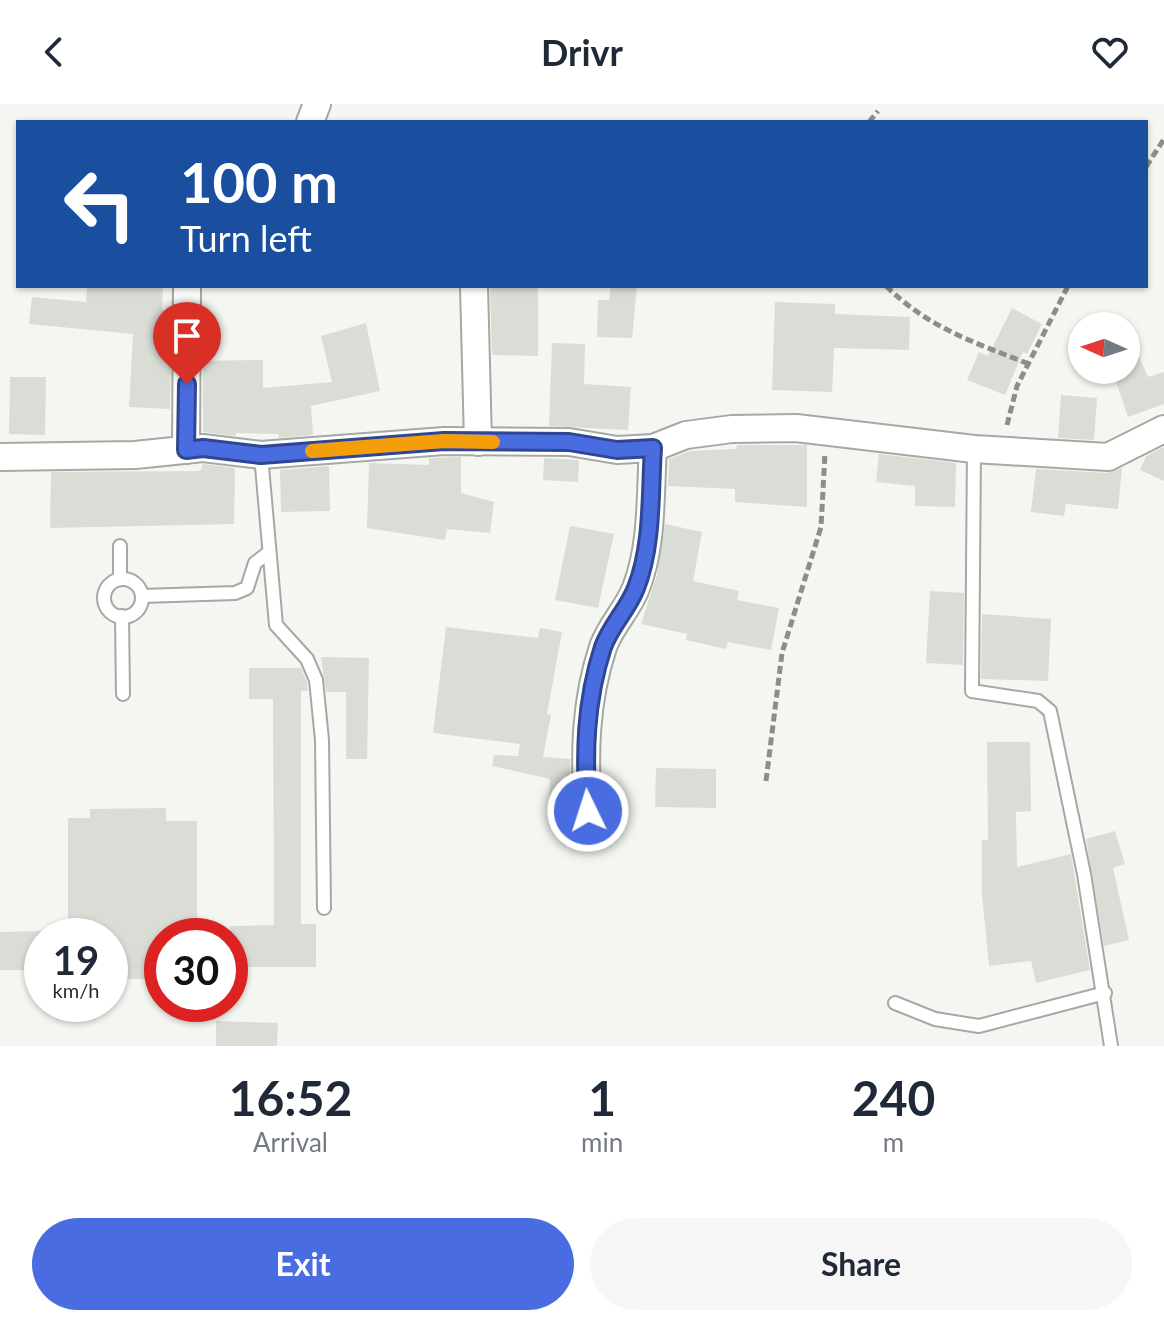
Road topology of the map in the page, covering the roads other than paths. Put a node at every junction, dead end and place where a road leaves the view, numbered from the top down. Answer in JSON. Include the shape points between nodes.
{"nodes":[{"id":1,"x":187,"y":288,"type":"edge"},
{"id":2,"x":474,"y":288,"type":"edge"},
{"id":3,"x":1164,"y":429,"type":"edge"},
{"id":4,"x":478,"y":442,"type":"junction"},
{"id":5,"x":653,"y":448,"type":"junction"},
{"id":6,"x":974,"y":449,"type":"junction"},
{"id":7,"x":186,"y":450,"type":"junction"},
{"id":8,"x":261,"y":455,"type":"junction"},
{"id":9,"x":0,"y":457,"type":"edge"},
{"id":10,"x":120,"y":546,"type":"dead end"},
{"id":11,"x":268,"y":553,"type":"junction"},
{"id":12,"x":120,"y":579,"type":"junction"},
{"id":13,"x":142,"y":596,"type":"junction"},
{"id":14,"x":122,"y":616,"type":"junction"},
{"id":15,"x":123,"y":694,"type":"dead end"},
{"id":16,"x":588,"y":811,"type":"dead end"},
{"id":17,"x":324,"y":908,"type":"dead end"},
{"id":18,"x":1105,"y":993,"type":"junction"},
{"id":19,"x":895,"y":1003,"type":"dead end"},
{"id":20,"x":1111,"y":1046,"type":"edge"}],
"edges":[{"from":1,"to":7,"type":"street"},
{"from":2,"to":4,"type":"street"},
{"from":3,"to":6,"type":"street","via":[[1108,457]]},
{"from":4,"to":5,"type":"street"},
{"from":4,"to":8,"type":"street"},
{"from":5,"to":6,"type":"street","via":[[686,435],[732,429],[827,431]]},
{"from":5,"to":16,"type":"street","via":[[645,555],[635,590],[604,646],[592,692],[583,748]]},
{"from":6,"to":18,"type":"lane","via":[[972,691],[1038,701],[1050,711]]},
{"from":7,"to":8,"type":"street"},
{"from":7,"to":9,"type":"street"},
{"from":8,"to":11,"type":"lane"},
{"from":10,"to":12,"type":"lane"},
{"from":11,"to":13,"type":"lane","via":[[255,563],[247,588],[235,593]]},
{"from":11,"to":17,"type":"lane","via":[[276,625],[307,659],[316,680]]},
{"from":12,"to":13,"type":"lane","via":[[133,583]]},
{"from":12,"to":14,"type":"lane","via":[[109,584],[103,599]]},
{"from":13,"to":14,"type":"lane","via":[[139,609]]},
{"from":14,"to":15,"type":"lane"},
{"from":18,"to":19,"type":"lane","via":[[979,1026],[935,1019]]},
{"from":18,"to":20,"type":"lane"}]}
